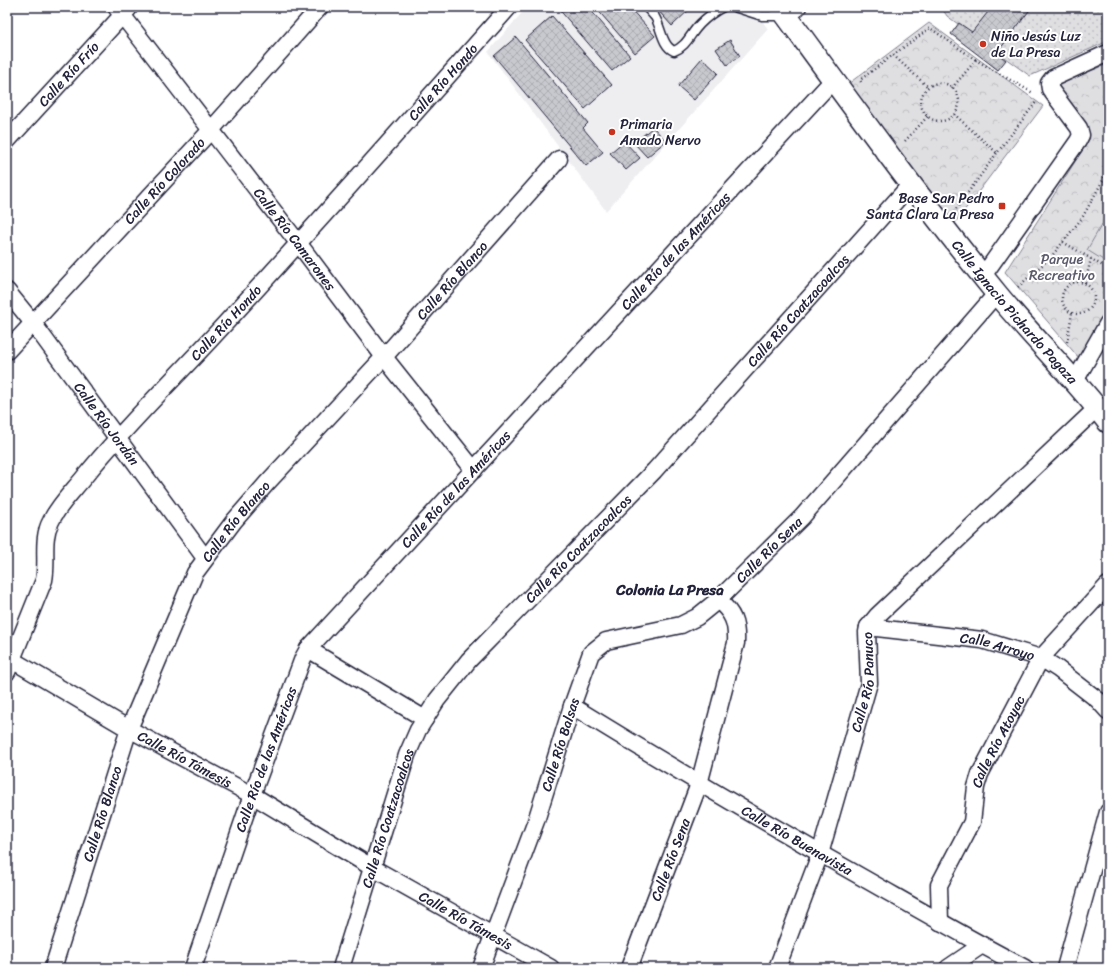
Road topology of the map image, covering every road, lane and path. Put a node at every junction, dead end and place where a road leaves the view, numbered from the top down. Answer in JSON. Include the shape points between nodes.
{"nodes":[{"id":1,"x":320,"y":7,"type":"edge"},
{"id":2,"x":509,"y":7,"type":"edge"},
{"id":3,"x":646,"y":7,"type":"edge"},
{"id":4,"x":723,"y":7,"type":"edge"},
{"id":5,"x":734,"y":7,"type":"edge"},
{"id":6,"x":123,"y":10,"type":"edge"},
{"id":7,"x":788,"y":10,"type":"edge"},
{"id":8,"x":1108,"y":53,"type":"edge"},
{"id":9,"x":893,"y":55,"type":"junction"},
{"id":10,"x":976,"y":60,"type":"junction"},
{"id":11,"x":834,"y":79,"type":"junction"},
{"id":12,"x":864,"y":87,"type":"dead end"},
{"id":13,"x":928,"y":88,"type":"junction"},
{"id":14,"x":952,"y":88,"type":"junction"},
{"id":15,"x":1033,"y":94,"type":"dead end"},
{"id":16,"x":1040,"y":98,"type":"dead end"},
{"id":17,"x":954,"y":114,"type":"junction"},
{"id":18,"x":928,"y":116,"type":"junction"},
{"id":19,"x":211,"y":130,"type":"junction"},
{"id":20,"x":7,"y":141,"type":"edge"},
{"id":21,"x":997,"y":153,"type":"junction"},
{"id":22,"x":889,"y":154,"type":"junction"},
{"id":23,"x":559,"y":159,"type":"dead end"},
{"id":24,"x":1108,"y":171,"type":"edge"},
{"id":25,"x":911,"y":184,"type":"junction"},
{"id":26,"x":953,"y":213,"type":"dead end"},
{"id":27,"x":1063,"y":242,"type":"junction"},
{"id":28,"x":299,"y":244,"type":"junction"},
{"id":29,"x":1091,"y":259,"type":"junction"},
{"id":30,"x":1108,"y":269,"type":"edge"},
{"id":31,"x":983,"y":276,"type":"junction"},
{"id":32,"x":1085,"y":283,"type":"junction"},
{"id":33,"x":7,"y":291,"type":"edge"},
{"id":34,"x":1000,"y":297,"type":"junction"},
{"id":35,"x":1108,"y":323,"type":"edge"},
{"id":36,"x":33,"y":324,"type":"junction"},
{"id":37,"x":7,"y":351,"type":"edge"},
{"id":38,"x":384,"y":357,"type":"junction"},
{"id":39,"x":1074,"y":381,"type":"junction"},
{"id":40,"x":1102,"y":415,"type":"edge"},
{"id":41,"x":117,"y":439,"type":"junction"},
{"id":42,"x":474,"y":470,"type":"junction"},
{"id":43,"x":205,"y":558,"type":"junction"},
{"id":44,"x":1108,"y":585,"type":"edge"},
{"id":45,"x":718,"y":600,"type":"junction"},
{"id":46,"x":868,"y":627,"type":"junction"},
{"id":47,"x":308,"y":650,"type":"junction"},
{"id":48,"x":1041,"y":658,"type":"junction"},
{"id":49,"x":8,"y":663,"type":"edge"},
{"id":50,"x":572,"y":706,"type":"junction"},
{"id":51,"x":1108,"y":711,"type":"edge"},
{"id":52,"x":425,"y":719,"type":"junction"},
{"id":53,"x":129,"y":729,"type":"junction"},
{"id":54,"x":699,"y":784,"type":"junction"},
{"id":55,"x":252,"y":795,"type":"junction"},
{"id":56,"x":1108,"y":812,"type":"edge"},
{"id":57,"x":820,"y":854,"type":"junction"},
{"id":58,"x":373,"y":868,"type":"junction"},
{"id":59,"x":940,"y":922,"type":"junction"},
{"id":60,"x":493,"y":935,"type":"junction"},
{"id":61,"x":982,"y":945,"type":"junction"},
{"id":62,"x":53,"y":968,"type":"edge"},
{"id":63,"x":193,"y":968,"type":"edge"},
{"id":64,"x":341,"y":968,"type":"edge"},
{"id":65,"x":481,"y":968,"type":"edge"},
{"id":66,"x":550,"y":968,"type":"edge"},
{"id":67,"x":629,"y":968,"type":"edge"},
{"id":68,"x":777,"y":968,"type":"edge"},
{"id":69,"x":948,"y":968,"type":"edge"},
{"id":70,"x":1025,"y":968,"type":"edge"},
{"id":71,"x":1065,"y":968,"type":"edge"}],
"edges":[{"from":1,"to":19,"type":"street","name":"Calle Río Colorado"},
{"from":2,"to":28,"type":"street","name":"Calle Río Hondo"},
{"from":3,"to":4,"type":"lane","via":[[654,17],[666,44],[674,51],[685,45],[688,37],[701,23]]},
{"from":5,"to":7,"type":"lane","via":[[762,16]]},
{"from":6,"to":19,"type":"street","name":"Calle Río Camarones"},
{"from":6,"to":20,"type":"street","name":"Calle Río Frío"},
{"from":7,"to":11,"type":"street","name":"Calle Ignacio Pichardo Pagaza"},
{"from":8,"to":31,"type":"street","via":[[1049,82],[1050,89],[1079,128],[1081,135]]},
{"from":9,"to":10,"type":"path","via":[[930,28]]},
{"from":9,"to":12,"type":"path","via":[[860,80]]},
{"from":9,"to":13,"type":"path"},
{"from":10,"to":14,"type":"path"},
{"from":10,"to":15,"type":"path"},
{"from":11,"to":22,"type":"street","name":"Calle Ignacio Pichardo Pagaza"},
{"from":11,"to":42,"type":"street","name":"Calle Río de las Américas"},
{"from":13,"to":14,"type":"path","via":[[936,83],[942,83]]},
{"from":13,"to":18,"type":"path","via":[[922,94],[921,100],[924,112]]},
{"from":14,"to":17,"type":"path","via":[[959,103]]},
{"from":16,"to":21,"type":"path"},
{"from":17,"to":18,"type":"path","via":[[944,120]]},
{"from":17,"to":21,"type":"path"},
{"from":18,"to":22,"type":"path"},
{"from":19,"to":28,"type":"street","name":"Calle Río Camarones"},
{"from":19,"to":36,"type":"street","name":"Calle Río Colorado"},
{"from":21,"to":26,"type":"path"},
{"from":22,"to":25,"type":"street","name":"Calle Ignacio Pichardo Pagaza"},
{"from":23,"to":38,"type":"street","name":"Calle Río Blanco"},
{"from":24,"to":27,"type":"path","via":[[1082,218]]},
{"from":25,"to":31,"type":"street","name":"Calle Ignacio Pichardo Pagaza"},
{"from":25,"to":52,"type":"street","name":"Calle Río Coatzacoalcos","via":[[654,470],[469,660]]},
{"from":27,"to":29,"type":"path"},
{"from":27,"to":34,"type":"path","via":[[1051,257]]},
{"from":28,"to":38,"type":"street","name":"Calle Río Camarones"},
{"from":28,"to":41,"type":"street","name":"Calle Río Hondo"},
{"from":29,"to":30,"type":"path"},
{"from":29,"to":32,"type":"path"},
{"from":31,"to":34,"type":"street","name":"Calle Ignacio Pichardo Pagaza"},
{"from":32,"to":32,"type":"path","via":[[1074,281],[1065,287],[1061,296],[1067,310],[1082,314],[1091,307],[1093,291]]},
{"from":33,"to":36,"type":"street","name":"Calle Río Jordán"},
{"from":34,"to":39,"type":"street","name":"Calle Ignacio Pichardo Pagaza"},
{"from":34,"to":45,"type":"street","name":"Calle Río Sena","via":[[802,517]]},
{"from":35,"to":39,"type":"street"},
{"from":36,"to":37,"type":"street","name":"Calle Río Colorado"},
{"from":36,"to":41,"type":"street","name":"Calle Río Jordán"},
{"from":38,"to":42,"type":"street","name":"Calle Río Camarones"},
{"from":38,"to":43,"type":"street","name":"Calle Río Blanco","via":[[266,483]]},
{"from":39,"to":40,"type":"street","name":"Calle Ignacio Pichardo Pagaza"},
{"from":40,"to":46,"type":"street","name":"Calle Río Panuco","via":[[877,616]]},
{"from":41,"to":43,"type":"street","name":"Calle Río Jordán"},
{"from":41,"to":49,"type":"street","name":"Calle Río Hondo","via":[[95,463],[51,521],[46,540],[44,580]]},
{"from":42,"to":47,"type":"street","name":"Calle Río de las Américas"},
{"from":43,"to":53,"type":"street","name":"Calle Río Blanco","via":[[187,589]]},
{"from":44,"to":48,"type":"street","name":"Calle Río Atoyac"},
{"from":45,"to":50,"type":"street","name":"Calle Río Balsas","via":[[689,622],[617,638],[598,646],[591,653]]},
{"from":45,"to":54,"type":"street","name":"Calle Río Sena","via":[[735,622],[736,642]]},
{"from":46,"to":48,"type":"street","name":"Calle Arroyo","via":[[982,640]]},
{"from":46,"to":57,"type":"street","name":"Calle Río Panuco","via":[[869,684]]},
{"from":47,"to":52,"type":"street"},
{"from":47,"to":55,"type":"street","name":"Calle Río de las Américas"},
{"from":48,"to":51,"type":"street","name":"Calle Arroyo","via":[[1098,700]]},
{"from":48,"to":59,"type":"street","name":"Calle Río Atoyac","via":[[980,774],[972,822],[939,885]]},
{"from":49,"to":53,"type":"street","name":"Calle Río Támesis"},
{"from":50,"to":54,"type":"street","name":"Calle Río Buenavista"},
{"from":50,"to":60,"type":"street","name":"Calle Río Balsas","via":[[536,821]]},
{"from":52,"to":58,"type":"street","name":"Calle Río Coatzacoalcos","via":[[407,755]]},
{"from":53,"to":55,"type":"street","name":"Calle Río Támesis"},
{"from":53,"to":62,"type":"street","name":"Calle Río Blanco"},
{"from":54,"to":57,"type":"street","name":"Calle Río Buenavista"},
{"from":54,"to":67,"type":"street","name":"Calle Río Sena"},
{"from":55,"to":58,"type":"street","name":"Calle Río Támesis"},
{"from":55,"to":63,"type":"street","name":"Calle Río de las Américas"},
{"from":56,"to":71,"type":"street"},
{"from":57,"to":59,"type":"street","name":"Calle Río Buenavista"},
{"from":57,"to":68,"type":"street","name":"Calle Río Panuco"},
{"from":58,"to":60,"type":"street","name":"Calle Río Támesis"},
{"from":58,"to":64,"type":"street","name":"Calle Río Coatzacoalcos"},
{"from":59,"to":61,"type":"street","name":"Calle Río Buenavista"},
{"from":60,"to":65,"type":"street","name":"Calle Río Balsas"},
{"from":60,"to":66,"type":"street","name":"Calle Río Támesis"},
{"from":61,"to":69,"type":"street"},
{"from":61,"to":70,"type":"street","name":"Calle Río Buenavista"}]}
